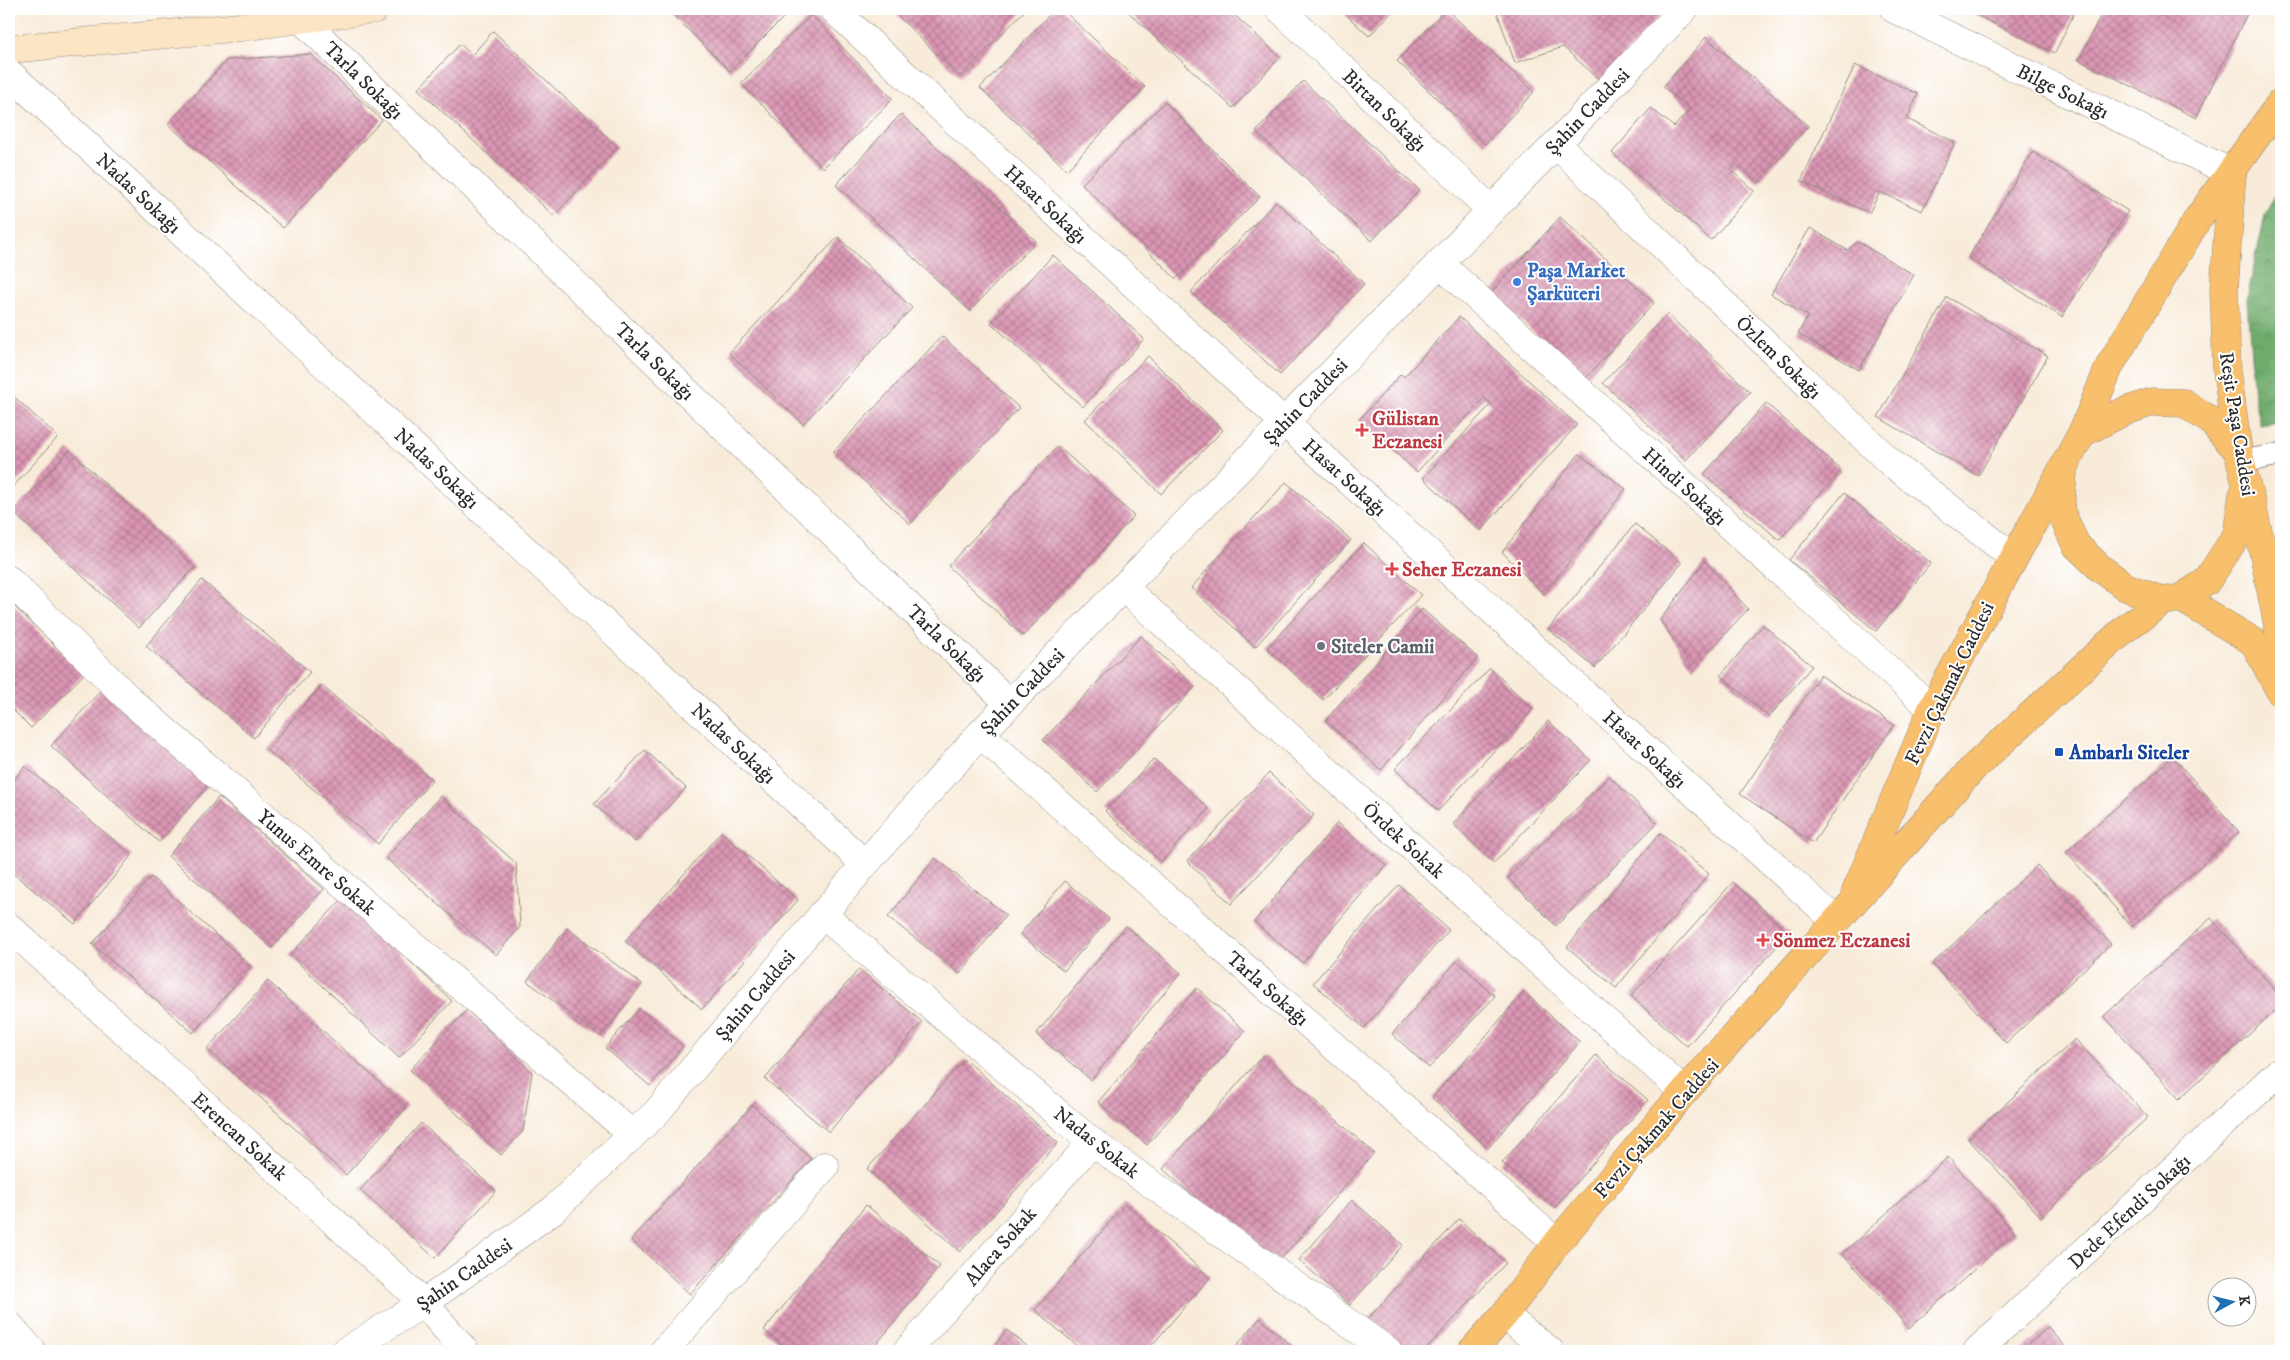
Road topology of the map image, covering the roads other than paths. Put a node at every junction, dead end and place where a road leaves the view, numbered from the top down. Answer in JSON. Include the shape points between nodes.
{"nodes":[{"id":1,"x":375,"y":9,"type":"edge"},
{"id":2,"x":833,"y":9,"type":"edge"},
{"id":3,"x":1280,"y":9,"type":"edge"},
{"id":4,"x":1684,"y":9,"type":"edge"},
{"id":5,"x":1894,"y":9,"type":"edge"},
{"id":6,"x":301,"y":19,"type":"junction"},
{"id":7,"x":9,"y":49,"type":"edge"},
{"id":8,"x":9,"y":73,"type":"edge"},
{"id":9,"x":2281,"y":102,"type":"edge"},
{"id":10,"x":1556,"y":144,"type":"junction"},
{"id":11,"x":2232,"y":173,"type":"junction"},
{"id":12,"x":1491,"y":210,"type":"junction"},
{"id":13,"x":1439,"y":263,"type":"junction"},
{"id":14,"x":1284,"y":422,"type":"junction"},
{"id":15,"x":2082,"y":433,"type":"junction"},
{"id":16,"x":2281,"y":454,"type":"edge"},
{"id":17,"x":2065,"y":463,"type":"junction"},
{"id":18,"x":2241,"y":464,"type":"junction"},
{"id":19,"x":2013,"y":557,"type":"junction"},
{"id":20,"x":9,"y":580,"type":"edge"},
{"id":21,"x":1123,"y":588,"type":"junction"},
{"id":22,"x":2172,"y":599,"type":"junction"},
{"id":23,"x":2281,"y":642,"type":"edge"},
{"id":24,"x":2281,"y":693,"type":"edge"},
{"id":25,"x":1010,"y":704,"type":"junction"},
{"id":26,"x":1932,"y":709,"type":"junction"},
{"id":27,"x":980,"y":734,"type":"junction"},
{"id":28,"x":865,"y":864,"type":"junction"},
{"id":29,"x":822,"y":914,"type":"junction"},
{"id":30,"x":1842,"y":916,"type":"junction"},
{"id":31,"x":9,"y":927,"type":"edge"},
{"id":32,"x":2281,"y":1070,"type":"edge"},
{"id":33,"x":1684,"y":1092,"type":"junction"},
{"id":34,"x":634,"y":1135,"type":"junction"},
{"id":35,"x":1092,"y":1142,"type":"junction"},
{"id":36,"x":825,"y":1166,"type":"dead end"},
{"id":37,"x":1557,"y":1243,"type":"junction"},
{"id":38,"x":424,"y":1303,"type":"junction"},
{"id":39,"x":1504,"y":1315,"type":"junction"},
{"id":40,"x":9,"y":1325,"type":"edge"},
{"id":41,"x":32,"y":1351,"type":"edge"},
{"id":42,"x":346,"y":1351,"type":"edge"},
{"id":43,"x":466,"y":1351,"type":"edge"},
{"id":44,"x":664,"y":1351,"type":"edge"},
{"id":45,"x":907,"y":1351,"type":"edge"},
{"id":46,"x":1388,"y":1351,"type":"edge"},
{"id":47,"x":1472,"y":1351,"type":"edge"},
{"id":48,"x":1550,"y":1351,"type":"edge"},
{"id":49,"x":1977,"y":1351,"type":"edge"}],
"edges":[{"from":1,"to":6,"type":"street"},
{"from":2,"to":14,"type":"street","name":"Hasat Sokağı"},
{"from":3,"to":12,"type":"street","name":"Birtan Sokağı"},
{"from":4,"to":10,"type":"street","name":"Şahin Caddesi"},
{"from":5,"to":11,"type":"street","name":"Bilge Sokağı"},
{"from":6,"to":7,"type":"street"},
{"from":6,"to":25,"type":"street","name":"Tarla Sokağı"},
{"from":8,"to":28,"type":"street","name":"Nadas Sokağı"},
{"from":9,"to":11,"type":"main road"},
{"from":10,"to":12,"type":"street","name":"Şahin Caddesi"},
{"from":10,"to":19,"type":"street","name":"Özlem Sokağı","via":[[1890,462]]},
{"from":11,"to":15,"type":"main road","via":[[2197,220],[2110,365]]},
{"from":11,"to":18,"type":"main road","name":"Reşit Paşa Caddesi","via":[[2224,290],[2226,371]]},
{"from":12,"to":13,"type":"street","name":"Şahin Caddesi"},
{"from":13,"to":14,"type":"street","name":"Şahin Caddesi"},
{"from":13,"to":26,"type":"street","name":"Hindi Sokağı"},
{"from":14,"to":21,"type":"street","name":"Şahin Caddesi"},
{"from":14,"to":30,"type":"street","name":"Hasat Sokağı"},
{"from":15,"to":17,"type":"main road"},
{"from":15,"to":18,"type":"main road","via":[[2123,412],[2152,402],[2184,403],[2211,421]]},
{"from":16,"to":18,"type":"lane"},
{"from":17,"to":19,"type":"main road","name":"Fevzi Çakmak Caddesi"},
{"from":17,"to":22,"type":"main road","via":[[2060,510],[2076,545],[2126,587]]},
{"from":18,"to":22,"type":"main road","name":"Fevzi Çakmak Caddesi","via":[[2242,510],[2237,535],[2206,582]]},
{"from":18,"to":23,"type":"main road","name":"Reşit Paşa Caddesi"},
{"from":19,"to":26,"type":"main road","name":"Fevzi Çakmak Caddesi"},
{"from":20,"to":34,"type":"street","name":"Yunus Emre Sokak","via":[[133,703]]},
{"from":21,"to":25,"type":"street","name":"Şahin Caddesi"},
{"from":21,"to":33,"type":"street","name":"Ördek Sokak"},
{"from":22,"to":24,"type":"main road","via":[[2254,642]]},
{"from":22,"to":30,"type":"main road","name":"Fevzi Çakmak Caddesi","via":[[2126,628],[1974,767]]},
{"from":25,"to":27,"type":"street","name":"Şahin Caddesi"},
{"from":26,"to":30,"type":"main road","name":"Fevzi Çakmak Caddesi"},
{"from":27,"to":28,"type":"street","name":"Şahin Caddesi"},
{"from":27,"to":37,"type":"street","name":"Tarla Sokağı"},
{"from":28,"to":29,"type":"street","name":"Şahin Caddesi"},
{"from":29,"to":34,"type":"street","name":"Şahin Caddesi","via":[[656,1113]]},
{"from":29,"to":35,"type":"street","name":"Nadas Sokak"},
{"from":30,"to":33,"type":"main road","name":"Fevzi Çakmak Caddesi"},
{"from":31,"to":38,"type":"street","name":"Erencan Sokak"},
{"from":32,"to":49,"type":"street","name":"Dede Efendi Sokağı"},
{"from":33,"to":37,"type":"main road","name":"Fevzi Çakmak Caddesi"},
{"from":34,"to":38,"type":"street","name":"Şahin Caddesi","via":[[553,1210]]},
{"from":35,"to":45,"type":"street","name":"Alaca Sokak"},
{"from":35,"to":46,"type":"street","name":"Nadas Sokak"},
{"from":36,"to":44,"type":"street"},
{"from":37,"to":39,"type":"main road","name":"Fevzi Çakmak Caddesi"},
{"from":38,"to":42,"type":"street","name":"Şahin Caddesi"},
{"from":38,"to":43,"type":"street","name":"Erencan Sokak"},
{"from":39,"to":47,"type":"main road","name":"Fevzi Çakmak Caddesi"},
{"from":39,"to":48,"type":"street"},
{"from":40,"to":41,"type":"street"}]}
